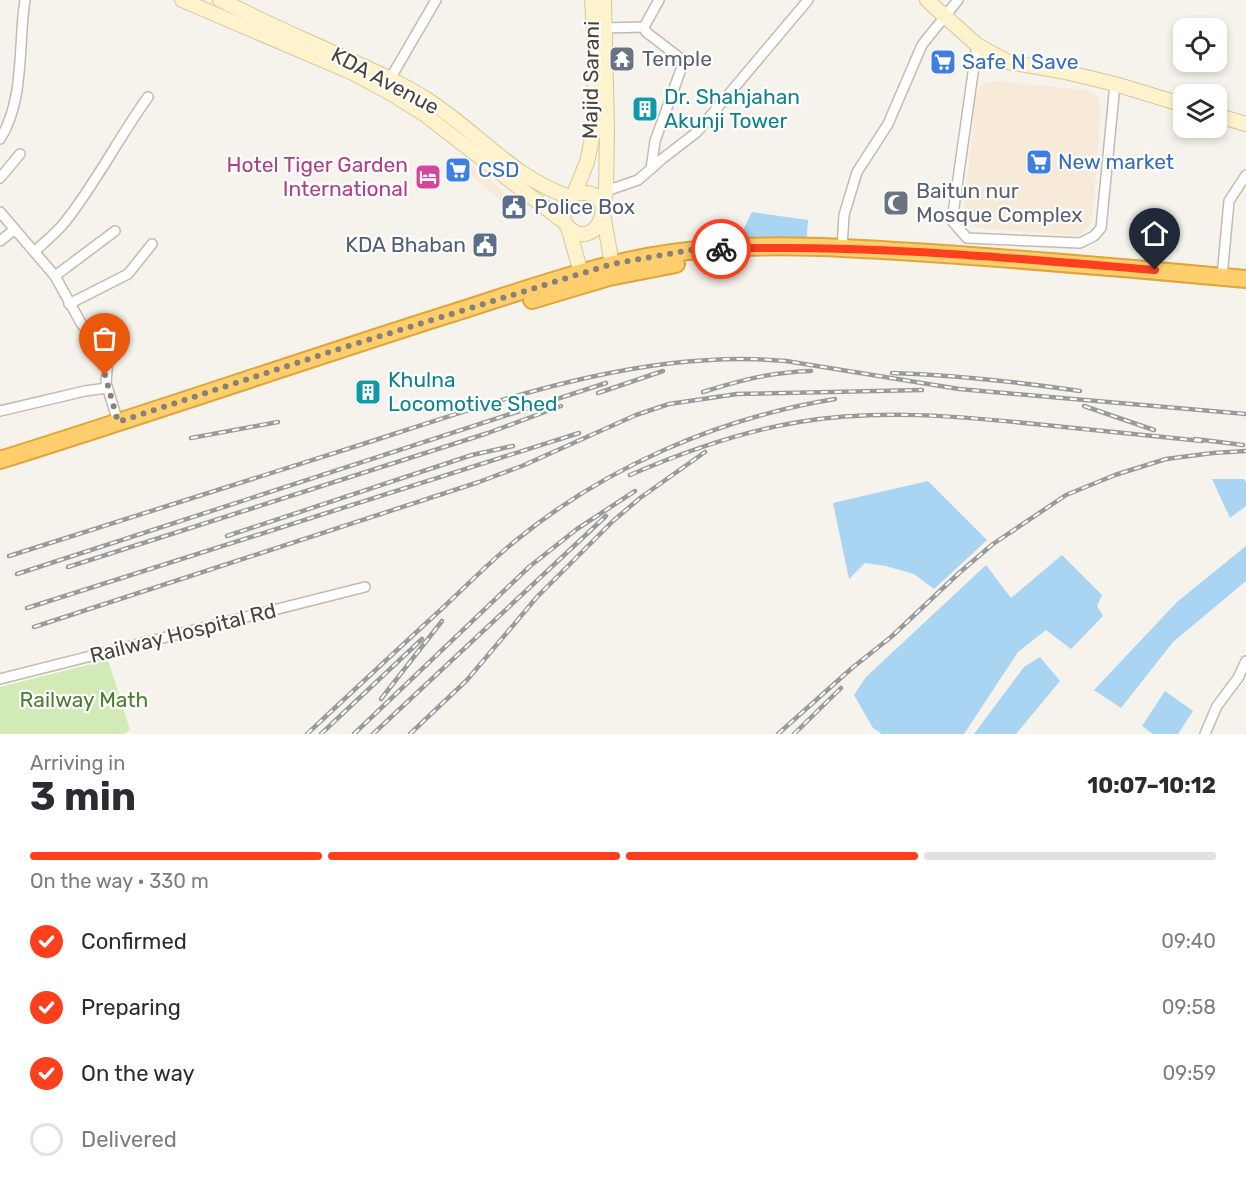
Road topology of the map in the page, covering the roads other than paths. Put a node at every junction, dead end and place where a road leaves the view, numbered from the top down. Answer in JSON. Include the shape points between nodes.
{"nodes":[{"id":1,"x":25,"y":0,"type":"edge"},
{"id":2,"x":182,"y":0,"type":"edge"},
{"id":3,"x":220,"y":0,"type":"edge"},
{"id":4,"x":436,"y":0,"type":"edge"},
{"id":5,"x":592,"y":0,"type":"edge"},
{"id":6,"x":604,"y":0,"type":"edge"},
{"id":7,"x":659,"y":0,"type":"edge"},
{"id":8,"x":808,"y":0,"type":"edge"},
{"id":9,"x":927,"y":0,"type":"edge"},
{"id":10,"x":958,"y":0,"type":"edge"},
{"id":11,"x":945,"y":15,"type":"junction"},
{"id":12,"x":644,"y":27,"type":"junction"},
{"id":13,"x":604,"y":28,"type":"junction"},
{"id":14,"x":977,"y":45,"type":"junction"},
{"id":15,"x":390,"y":79,"type":"junction"},
{"id":16,"x":1115,"y":84,"type":"junction"},
{"id":17,"x":148,"y":97,"type":"dead end"},
{"id":18,"x":1173,"y":102,"type":"edge"},
{"id":19,"x":1227,"y":118,"type":"edge"},
{"id":20,"x":1246,"y":124,"type":"edge"},
{"id":21,"x":0,"y":139,"type":"edge"},
{"id":22,"x":21,"y":154,"type":"dead end"},
{"id":23,"x":651,"y":169,"type":"junction"},
{"id":24,"x":1246,"y":175,"type":"edge"},
{"id":25,"x":0,"y":178,"type":"edge"},
{"id":26,"x":606,"y":191,"type":"junction"},
{"id":27,"x":572,"y":196,"type":"junction"},
{"id":28,"x":0,"y":212,"type":"edge"},
{"id":29,"x":603,"y":213,"type":"junction"},
{"id":30,"x":566,"y":225,"type":"junction"},
{"id":31,"x":14,"y":230,"type":"junction"},
{"id":32,"x":115,"y":231,"type":"dead end"},
{"id":33,"x":967,"y":238,"type":"junction"},
{"id":34,"x":0,"y":241,"type":"edge"},
{"id":35,"x":152,"y":244,"type":"dead end"},
{"id":36,"x":842,"y":248,"type":"junction"},
{"id":37,"x":35,"y":251,"type":"junction"},
{"id":38,"x":963,"y":255,"type":"junction"},
{"id":39,"x":612,"y":264,"type":"junction"},
{"id":40,"x":55,"y":276,"type":"junction"},
{"id":41,"x":1222,"y":277,"type":"junction"},
{"id":42,"x":582,"y":279,"type":"junction"},
{"id":43,"x":1246,"y":279,"type":"edge"},
{"id":44,"x":1246,"y":290,"type":"edge"},
{"id":45,"x":69,"y":303,"type":"junction"},
{"id":46,"x":107,"y":388,"type":"junction"},
{"id":47,"x":0,"y":411,"type":"edge"},
{"id":48,"x":120,"y":425,"type":"junction"},
{"id":49,"x":0,"y":460,"type":"edge"},
{"id":50,"x":0,"y":470,"type":"edge"},
{"id":51,"x":365,"y":587,"type":"dead end"},
{"id":52,"x":1246,"y":661,"type":"edge"},
{"id":53,"x":0,"y":679,"type":"edge"},
{"id":54,"x":1205,"y":734,"type":"edge"}],
"edges":[{"from":1,"to":21,"type":"street","via":[[20,69],[7,129]]},
{"from":2,"to":30,"type":"main road","via":[[392,94],[424,114]]},
{"from":3,"to":15,"type":"main road","name":"KDA Avenue"},
{"from":4,"to":15,"type":"street"},
{"from":5,"to":27,"type":"main road","name":"Majid Sarani","via":[[594,129],[587,162]]},
{"from":6,"to":13,"type":"main road","name":"Majid Sarani"},
{"from":7,"to":12,"type":"street"},
{"from":8,"to":23,"type":"street","via":[[698,132]]},
{"from":9,"to":11,"type":"main road"},
{"from":10,"to":11,"type":"street"},
{"from":11,"to":14,"type":"main road"},
{"from":11,"to":36,"type":"street","via":[[922,45],[888,124],[857,172],[844,215]]},
{"from":12,"to":13,"type":"street"},
{"from":12,"to":23,"type":"street","via":[[684,61],[655,141]]},
{"from":13,"to":26,"type":"main road","name":"Majid Sarani"},
{"from":14,"to":16,"type":"main road","via":[[1008,62]]},
{"from":14,"to":33,"type":"street","via":[[952,221]]},
{"from":15,"to":27,"type":"main road","name":"KDA Avenue","via":[[431,102],[520,173],[556,193]]},
{"from":16,"to":18,"type":"main road"},
{"from":16,"to":33,"type":"street","via":[[1101,228],[1094,236],[1080,243]]},
{"from":17,"to":37,"type":"street","via":[[69,217]]},
{"from":19,"to":20,"type":"main road"},
{"from":22,"to":25,"type":"street"},
{"from":23,"to":26,"type":"street","via":[[638,180]]},
{"from":24,"to":41,"type":"street","via":[[1229,201]]},
{"from":26,"to":29,"type":"main road","name":"Majid Sarani"},
{"from":27,"to":29,"type":"main road","via":[[592,195]]},
{"from":27,"to":30,"type":"main road","via":[[563,206]]},
{"from":28,"to":31,"type":"street"},
{"from":29,"to":30,"type":"main road","via":[[599,225],[590,232],[578,233]]},
{"from":29,"to":39,"type":"main road","name":"Majid Sarani"},
{"from":30,"to":42,"type":"main road"},
{"from":31,"to":34,"type":"street"},
{"from":31,"to":37,"type":"street"},
{"from":32,"to":40,"type":"street"},
{"from":33,"to":38,"type":"street"},
{"from":35,"to":45,"type":"street","via":[[128,274]]},
{"from":36,"to":38,"type":"highway"},
{"from":36,"to":39,"type":"highway","via":[[691,250]]},
{"from":37,"to":40,"type":"street"},
{"from":38,"to":41,"type":"highway"},
{"from":39,"to":42,"type":"highway"},
{"from":40,"to":45,"type":"street"},
{"from":41,"to":43,"type":"highway"},
{"from":42,"to":44,"type":"highway","via":[[694,261],[766,258],[907,261]]},
{"from":42,"to":48,"type":"highway"},
{"from":45,"to":46,"type":"street","via":[[108,358]]},
{"from":46,"to":47,"type":"street"},
{"from":46,"to":48,"type":"street"},
{"from":48,"to":49,"type":"highway"},
{"from":48,"to":50,"type":"highway"},
{"from":51,"to":53,"type":"street","name":"Railway Hospital Rd"},
{"from":52,"to":54,"type":"street","via":[[1217,706]]}]}
